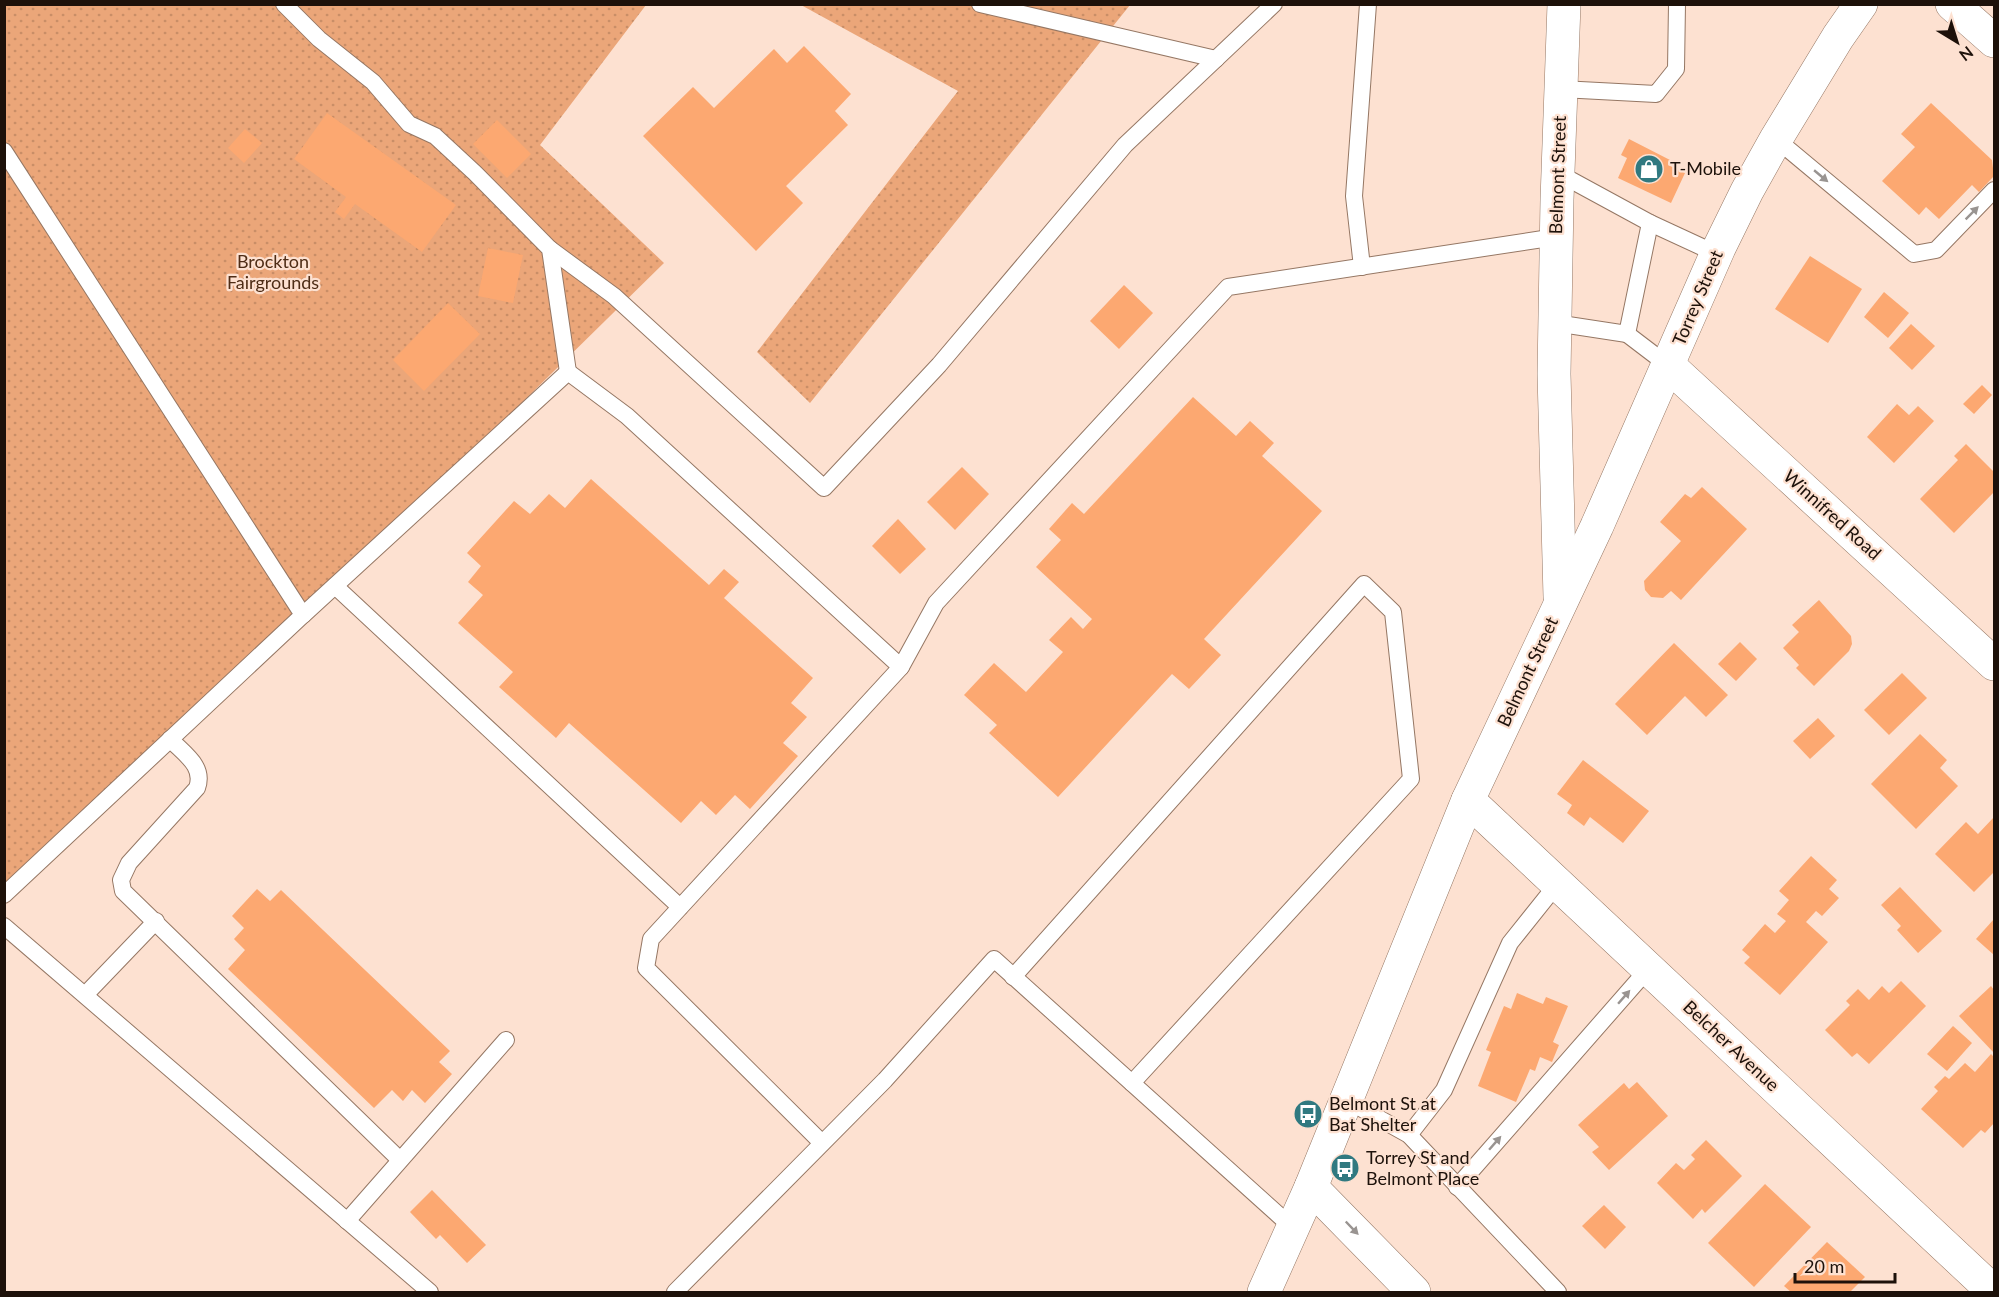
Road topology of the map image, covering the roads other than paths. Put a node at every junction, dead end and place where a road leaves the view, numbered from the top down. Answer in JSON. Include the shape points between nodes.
{"nodes":[{"id":1,"x":284,"y":4,"type":"edge"},
{"id":2,"x":980,"y":4,"type":"edge"},
{"id":3,"x":1274,"y":4,"type":"edge"},
{"id":4,"x":1368,"y":4,"type":"edge"},
{"id":5,"x":1564,"y":4,"type":"edge"},
{"id":6,"x":1677,"y":4,"type":"edge"},
{"id":7,"x":1952,"y":4,"type":"edge"},
{"id":8,"x":1859,"y":5,"type":"edge"},
{"id":9,"x":1995,"y":41,"type":"edge"},
{"id":10,"x":1216,"y":59,"type":"junction"},
{"id":11,"x":1561,"y":89,"type":"junction"},
{"id":12,"x":1776,"y":139,"type":"junction"},
{"id":13,"x":4,"y":151,"type":"edge"},
{"id":14,"x":1558,"y":173,"type":"junction"},
{"id":15,"x":1995,"y":190,"type":"edge"},
{"id":16,"x":1650,"y":223,"type":"junction"},
{"id":17,"x":1556,"y":237,"type":"junction"},
{"id":18,"x":550,"y":249,"type":"junction"},
{"id":19,"x":1717,"y":254,"type":"junction"},
{"id":20,"x":1362,"y":267,"type":"junction"},
{"id":21,"x":1555,"y":323,"type":"junction"},
{"id":22,"x":1627,"y":334,"type":"junction"},
{"id":23,"x":1669,"y":366,"type":"junction"},
{"id":24,"x":568,"y":372,"type":"junction"},
{"id":25,"x":335,"y":586,"type":"junction"},
{"id":26,"x":1560,"y":605,"type":"junction"},
{"id":27,"x":303,"y":615,"type":"junction"},
{"id":28,"x":1995,"y":664,"type":"edge"},
{"id":29,"x":901,"y":666,"type":"junction"},
{"id":30,"x":170,"y":739,"type":"junction"},
{"id":31,"x":1468,"y":800,"type":"junction"},
{"id":32,"x":1558,"y":883,"type":"junction"},
{"id":33,"x":4,"y":895,"type":"edge"},
{"id":34,"x":680,"y":907,"type":"junction"},
{"id":35,"x":156,"y":921,"type":"junction"},
{"id":36,"x":4,"y":926,"type":"edge"},
{"id":37,"x":1649,"y":968,"type":"junction"},
{"id":38,"x":1013,"y":976,"type":"junction"},
{"id":39,"x":85,"y":995,"type":"junction"},
{"id":40,"x":506,"y":1040,"type":"dead end"},
{"id":41,"x":1132,"y":1083,"type":"junction"},
{"id":42,"x":1346,"y":1100,"type":"junction"},
{"id":43,"x":1408,"y":1135,"type":"junction"},
{"id":44,"x":822,"y":1143,"type":"junction"},
{"id":45,"x":400,"y":1160,"type":"junction"},
{"id":46,"x":1311,"y":1186,"type":"junction"},
{"id":47,"x":1457,"y":1187,"type":"junction"},
{"id":48,"x":346,"y":1221,"type":"junction"},
{"id":49,"x":1293,"y":1228,"type":"junction"},
{"id":50,"x":430,"y":1293,"type":"edge"},
{"id":51,"x":675,"y":1293,"type":"edge"},
{"id":52,"x":1264,"y":1293,"type":"edge"},
{"id":53,"x":1414,"y":1293,"type":"edge"},
{"id":54,"x":1558,"y":1293,"type":"edge"},
{"id":55,"x":1994,"y":1293,"type":"edge"}],
"edges":[{"from":1,"to":18,"type":"lane","via":[[319,39],[373,82],[409,124],[435,136]]},
{"from":2,"to":10,"type":"lane"},
{"from":3,"to":10,"type":"lane"},
{"from":4,"to":20,"type":"lane","via":[[1354,196]]},
{"from":5,"to":11,"type":"main road","name":"Belmont Street"},
{"from":6,"to":11,"type":"lane","via":[[1676,69],[1656,94]]},
{"from":7,"to":9,"type":"main road"},
{"from":8,"to":12,"type":"main road","name":"Torrey Street"},
{"from":10,"to":18,"type":"lane","via":[[1125,145],[939,365],[824,489],[614,296]]},
{"from":11,"to":14,"type":"main road","name":"Belmont Street"},
{"from":12,"to":15,"type":"lane","one_way":true,"via":[[1914,254],[1936,250]]},
{"from":12,"to":19,"type":"main road","name":"Torrey Street"},
{"from":13,"to":27,"type":"lane"},
{"from":14,"to":16,"type":"lane"},
{"from":14,"to":17,"type":"main road","name":"Belmont Street"},
{"from":16,"to":19,"type":"lane"},
{"from":16,"to":22,"type":"lane"},
{"from":17,"to":20,"type":"lane"},
{"from":17,"to":21,"type":"main road","name":"Belmont Street"},
{"from":18,"to":24,"type":"lane"},
{"from":19,"to":23,"type":"main road","name":"Torrey Street"},
{"from":20,"to":29,"type":"lane","via":[[1228,287],[936,603]]},
{"from":21,"to":22,"type":"lane"},
{"from":21,"to":26,"type":"main road","name":"Belmont Street"},
{"from":22,"to":23,"type":"lane"},
{"from":23,"to":26,"type":"main road","name":"Torrey Street"},
{"from":23,"to":28,"type":"main road","name":"Winnifred Road"},
{"from":24,"to":25,"type":"lane"},
{"from":24,"to":29,"type":"lane","via":[[627,416]]},
{"from":25,"to":27,"type":"lane"},
{"from":25,"to":34,"type":"lane"},
{"from":26,"to":31,"type":"main road","name":"Belmont Street"},
{"from":27,"to":30,"type":"lane"},
{"from":29,"to":34,"type":"lane"},
{"from":30,"to":33,"type":"lane"},
{"from":30,"to":35,"type":"lane","via":[[198,769],[200,780],[129,863],[121,880],[123,891]]},
{"from":31,"to":32,"type":"main road","name":"Belcher Avenue"},
{"from":31,"to":42,"type":"main road","name":"Belmont Street"},
{"from":32,"to":37,"type":"main road","name":"Belcher Avenue"},
{"from":32,"to":43,"type":"lane","via":[[1510,943],[1444,1090]]},
{"from":34,"to":44,"type":"lane","via":[[651,939],[646,968]]},
{"from":35,"to":39,"type":"lane"},
{"from":35,"to":45,"type":"lane"},
{"from":36,"to":39,"type":"lane"},
{"from":47,"to":37,"type":"lane","one_way":true},
{"from":37,"to":55,"type":"main road","name":"Belcher Avenue"},
{"from":38,"to":41,"type":"lane"},
{"from":38,"to":41,"type":"lane","via":[[1364,584],[1393,612],[1411,779]]},
{"from":38,"to":44,"type":"lane","via":[[994,959],[885,1080]]},
{"from":39,"to":48,"type":"lane"},
{"from":40,"to":45,"type":"lane"},
{"from":41,"to":49,"type":"lane"},
{"from":42,"to":43,"type":"lane"},
{"from":42,"to":46,"type":"main road","name":"Belmont Street"},
{"from":43,"to":47,"type":"lane"},
{"from":44,"to":51,"type":"lane"},
{"from":45,"to":48,"type":"lane"},
{"from":46,"to":49,"type":"main road","name":"Belmont Street"},
{"from":46,"to":53,"type":"main road","one_way":true},
{"from":47,"to":54,"type":"lane"},
{"from":48,"to":50,"type":"lane"},
{"from":49,"to":52,"type":"main road","name":"Belmont Street"}]}
